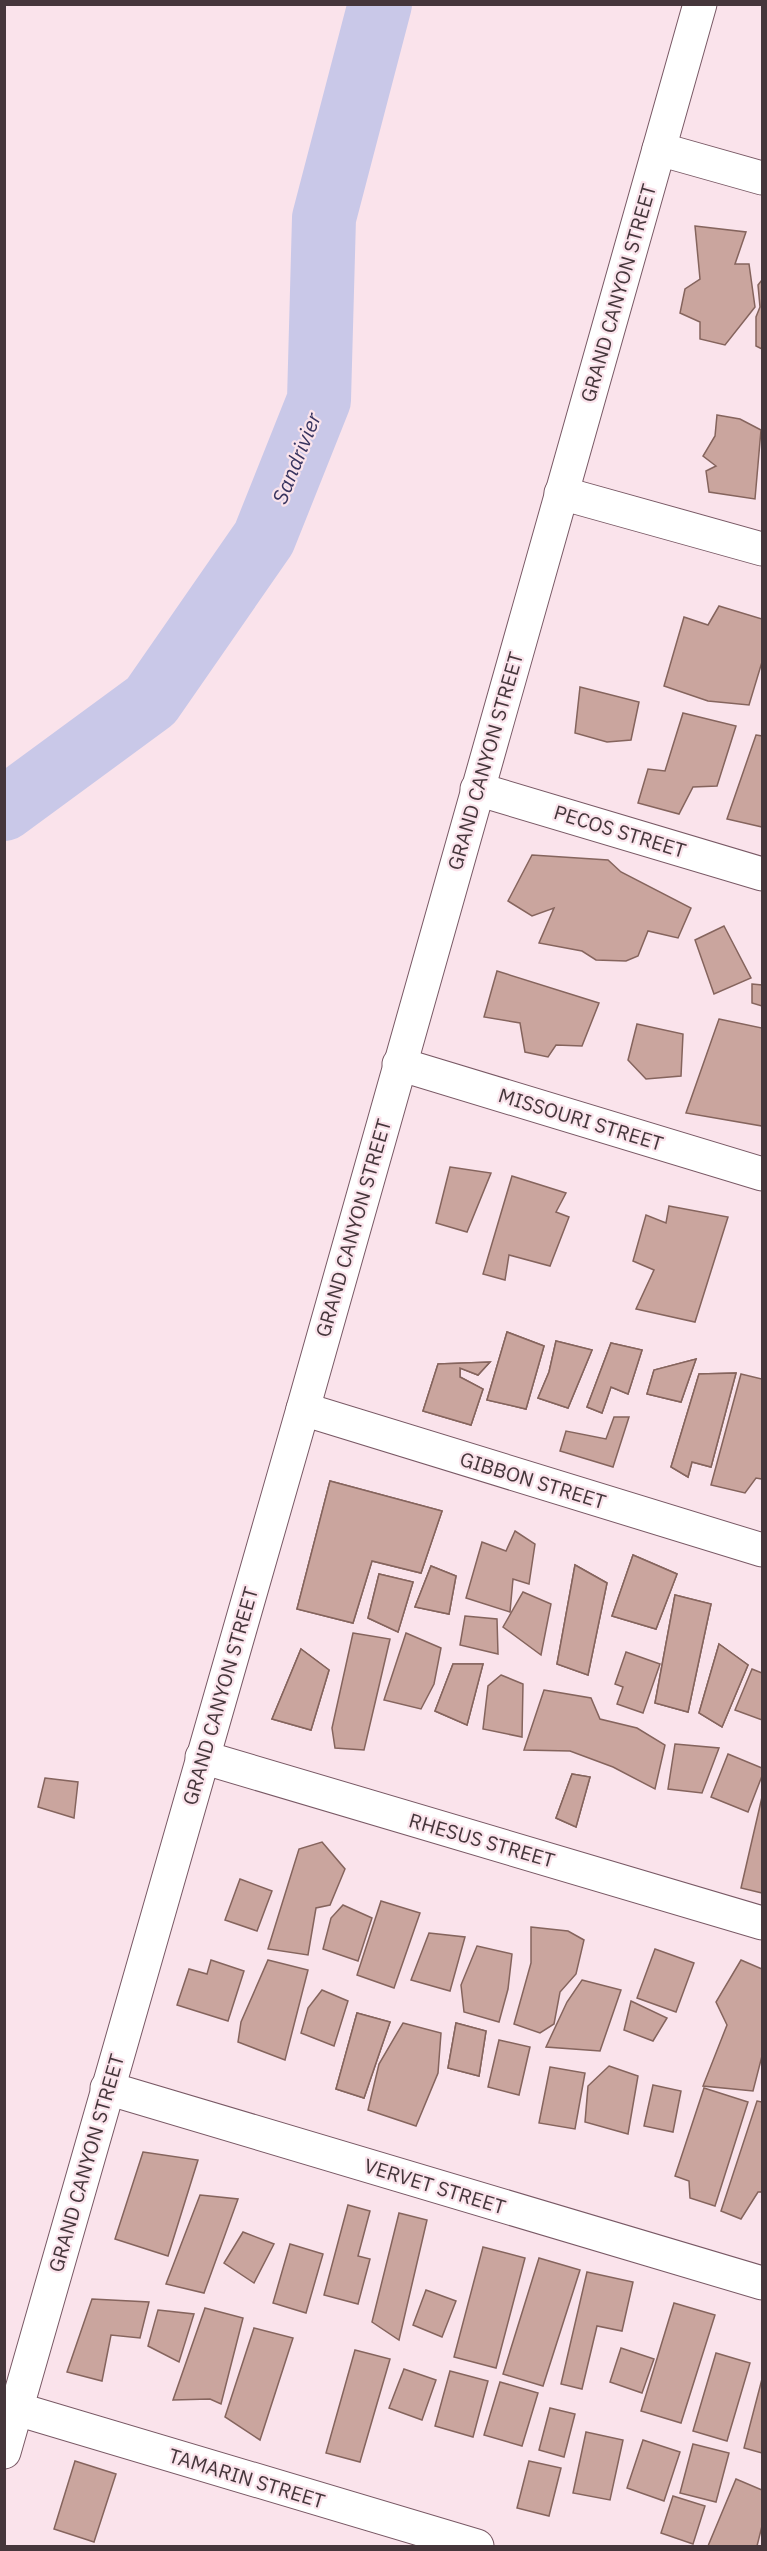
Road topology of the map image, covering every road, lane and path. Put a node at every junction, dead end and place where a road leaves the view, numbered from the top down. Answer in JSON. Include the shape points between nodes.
{"nodes":[{"id":1,"x":700,"y":4,"type":"edge"},
{"id":2,"x":659,"y":149,"type":"junction"},
{"id":3,"x":762,"y":178,"type":"edge"},
{"id":4,"x":561,"y":493,"type":"junction"},
{"id":5,"x":762,"y":549,"type":"edge"},
{"id":6,"x":477,"y":789,"type":"junction"},
{"id":7,"x":762,"y":874,"type":"edge"},
{"id":8,"x":399,"y":1064,"type":"junction"},
{"id":9,"x":762,"y":1174,"type":"edge"},
{"id":10,"x":303,"y":1409,"type":"junction"},
{"id":11,"x":762,"y":1550,"type":"edge"},
{"id":12,"x":202,"y":1757,"type":"junction"},
{"id":13,"x":762,"y":1923,"type":"edge"},
{"id":14,"x":107,"y":2088,"type":"junction"},
{"id":15,"x":762,"y":2283,"type":"edge"},
{"id":16,"x":17,"y":2409,"type":"junction"},
{"id":17,"x":4,"y":2452,"type":"edge"},
{"id":18,"x":477,"y":2547,"type":"edge"}],
"edges":[{"from":1,"to":2,"type":"street","name":"GRAND CANYON STREET"},
{"from":2,"to":3,"type":"street"},
{"from":2,"to":4,"type":"street","name":"GRAND CANYON STREET"},
{"from":4,"to":5,"type":"street"},
{"from":4,"to":6,"type":"street","name":"GRAND CANYON STREET"},
{"from":6,"to":7,"type":"street","name":"PECOS STREET"},
{"from":6,"to":8,"type":"street","name":"GRAND CANYON STREET"},
{"from":8,"to":9,"type":"street","name":"MISSOURI STREET"},
{"from":8,"to":10,"type":"street","name":"GRAND CANYON STREET"},
{"from":10,"to":11,"type":"street","name":"GIBBON STREET"},
{"from":10,"to":12,"type":"street","name":"GRAND CANYON STREET"},
{"from":12,"to":13,"type":"street","name":"RHESUS STREET"},
{"from":12,"to":14,"type":"street","name":"GRAND CANYON STREET"},
{"from":14,"to":15,"type":"street","name":"VERVET STREET"},
{"from":14,"to":16,"type":"street","name":"GRAND CANYON STREET"},
{"from":16,"to":17,"type":"street","name":"GRAND CANYON STREET"},
{"from":16,"to":18,"type":"street","name":"TAMARIN STREET"}]}
